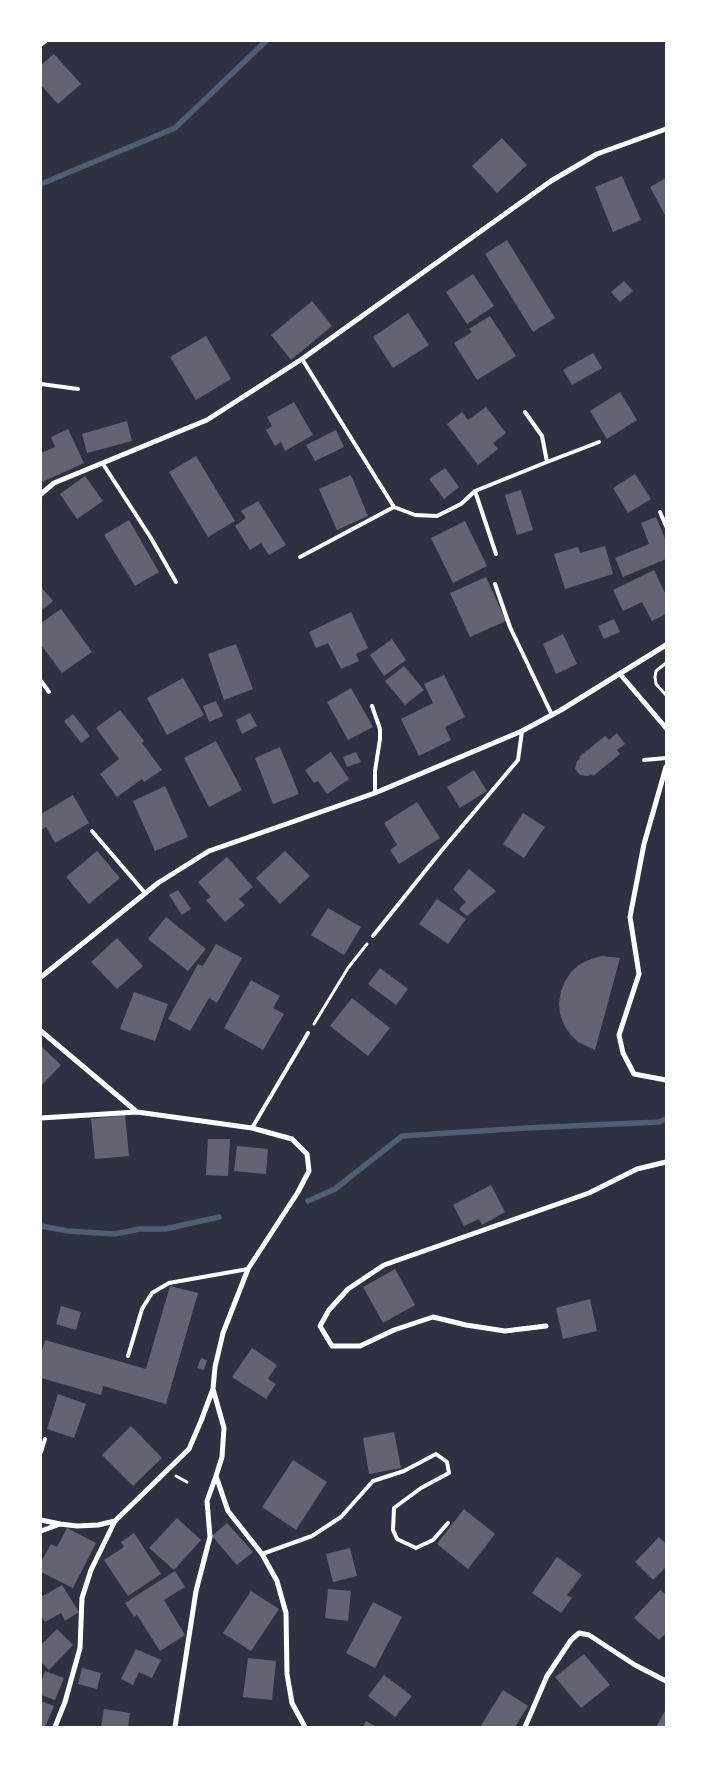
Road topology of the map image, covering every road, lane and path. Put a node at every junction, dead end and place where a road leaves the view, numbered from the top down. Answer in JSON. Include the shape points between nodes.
{"nodes":[{"id":1,"x":45,"y":41,"type":"edge"},
{"id":2,"x":41,"y":44,"type":"edge"},
{"id":3,"x":666,"y":129,"type":"edge"},
{"id":4,"x":302,"y":359,"type":"junction"},
{"id":5,"x":41,"y":384,"type":"edge"},
{"id":6,"x":78,"y":389,"type":"dead end"},
{"id":7,"x":525,"y":412,"type":"dead end"},
{"id":8,"x":599,"y":442,"type":"dead end"},
{"id":9,"x":547,"y":462,"type":"junction"},
{"id":10,"x":103,"y":464,"type":"junction"},
{"id":11,"x":475,"y":491,"type":"junction"},
{"id":12,"x":41,"y":494,"type":"edge"},
{"id":13,"x":394,"y":507,"type":"junction"},
{"id":14,"x":660,"y":512,"type":"dead end"},
{"id":15,"x":666,"y":526,"type":"edge"},
{"id":16,"x":496,"y":554,"type":"dead end"},
{"id":17,"x":300,"y":557,"type":"dead end"},
{"id":18,"x":176,"y":582,"type":"dead end"},
{"id":19,"x":495,"y":584,"type":"dead end"},
{"id":20,"x":666,"y":645,"type":"edge"},
{"id":21,"x":666,"y":663,"type":"edge"},
{"id":22,"x":620,"y":674,"type":"junction"},
{"id":23,"x":41,"y":680,"type":"edge"},
{"id":24,"x":49,"y":692,"type":"dead end"},
{"id":25,"x":666,"y":695,"type":"edge"},
{"id":26,"x":372,"y":706,"type":"dead end"},
{"id":27,"x":552,"y":715,"type":"junction"},
{"id":28,"x":666,"y":728,"type":"edge"},
{"id":29,"x":522,"y":731,"type":"junction"},
{"id":30,"x":666,"y":758,"type":"edge"},
{"id":31,"x":644,"y":760,"type":"dead end"},
{"id":32,"x":666,"y":767,"type":"edge"},
{"id":33,"x":375,"y":793,"type":"junction"},
{"id":34,"x":92,"y":831,"type":"dead end"},
{"id":35,"x":145,"y":893,"type":"junction"},
{"id":36,"x":373,"y":936,"type":"joint"},
{"id":37,"x":41,"y":977,"type":"edge"},
{"id":38,"x":41,"y":1032,"type":"edge"},
{"id":39,"x":308,"y":1033,"type":"joint"},
{"id":40,"x":666,"y":1080,"type":"edge"},
{"id":41,"x":138,"y":1112,"type":"junction"},
{"id":42,"x":41,"y":1118,"type":"edge"},
{"id":43,"x":252,"y":1128,"type":"junction"},
{"id":44,"x":666,"y":1162,"type":"edge"},
{"id":45,"x":248,"y":1269,"type":"junction"},
{"id":46,"x":546,"y":1326,"type":"dead end"},
{"id":47,"x":128,"y":1356,"type":"dead end"},
{"id":48,"x":213,"y":1389,"type":"junction"},
{"id":49,"x":45,"y":1439,"type":"dead end"},
{"id":50,"x":41,"y":1452,"type":"edge"},
{"id":51,"x":216,"y":1476,"type":"junction"},
{"id":52,"x":178,"y":1477,"type":"dead end"},
{"id":53,"x":187,"y":1482,"type":"dead end"},
{"id":54,"x":41,"y":1520,"type":"edge"},
{"id":55,"x":115,"y":1521,"type":"junction"},
{"id":56,"x":448,"y":1523,"type":"dead end"},
{"id":57,"x":60,"y":1524,"type":"junction"},
{"id":58,"x":41,"y":1531,"type":"edge"},
{"id":59,"x":262,"y":1554,"type":"junction"},
{"id":60,"x":666,"y":1681,"type":"edge"},
{"id":61,"x":55,"y":1727,"type":"edge"},
{"id":62,"x":176,"y":1727,"type":"edge"},
{"id":63,"x":305,"y":1727,"type":"edge"},
{"id":64,"x":525,"y":1727,"type":"edge"}],
"edges":[{"from":1,"to":2,"type":"street"},
{"from":3,"to":4,"type":"street","via":[[597,154],[551,181]]},
{"from":4,"to":10,"type":"street","via":[[207,420]]},
{"from":4,"to":13,"type":"lane"},
{"from":5,"to":6,"type":"lane"},
{"from":7,"to":9,"type":"lane","via":[[542,436]]},
{"from":8,"to":9,"type":"lane"},
{"from":9,"to":11,"type":"lane"},
{"from":10,"to":12,"type":"street","via":[[54,483]]},
{"from":10,"to":18,"type":"lane"},
{"from":11,"to":13,"type":"lane","via":[[461,504],[437,516],[415,515]]},
{"from":11,"to":16,"type":"lane"},
{"from":13,"to":17,"type":"lane"},
{"from":14,"to":15,"type":"lane"},
{"from":19,"to":27,"type":"lane","via":[[510,627]]},
{"from":20,"to":22,"type":"street"},
{"from":21,"to":25,"type":"path","via":[[656,671],[655,677],[656,684]]},
{"from":22,"to":27,"type":"street"},
{"from":22,"to":28,"type":"street"},
{"from":23,"to":24,"type":"lane"},
{"from":26,"to":33,"type":"lane","via":[[380,729]]},
{"from":27,"to":29,"type":"street"},
{"from":29,"to":33,"type":"street"},
{"from":29,"to":36,"type":"lane","via":[[518,760]]},
{"from":30,"to":31,"type":"lane"},
{"from":32,"to":40,"type":"street","via":[[644,844],[630,916],[639,974],[619,1034],[623,1053],[634,1074]]},
{"from":33,"to":35,"type":"street","via":[[209,852]]},
{"from":34,"to":35,"type":"lane"},
{"from":35,"to":37,"type":"street"},
{"from":36,"to":39,"type":"path","via":[[348,968]]},
{"from":38,"to":41,"type":"street"},
{"from":39,"to":43,"type":"lane"},
{"from":41,"to":42,"type":"street"},
{"from":41,"to":43,"type":"street"},
{"from":43,"to":45,"type":"street","via":[[292,1139],[307,1154],[309,1171]]},
{"from":44,"to":46,"type":"street","via":[[636,1169],[589,1194],[384,1265],[348,1289],[320,1326],[332,1346],[360,1346],[433,1317],[505,1330]]},
{"from":45,"to":47,"type":"lane","via":[[169,1283],[152,1293],[142,1309]]},
{"from":45,"to":48,"type":"street","via":[[223,1333]]},
{"from":48,"to":51,"type":"street","via":[[224,1428],[222,1456]]},
{"from":48,"to":55,"type":"street","via":[[189,1448]]},
{"from":49,"to":50,"type":"lane"},
{"from":51,"to":59,"type":"street","via":[[228,1511]]},
{"from":51,"to":62,"type":"street","via":[[207,1501],[210,1537],[196,1591]]},
{"from":52,"to":53,"type":"path"},
{"from":54,"to":57,"type":"street"},
{"from":55,"to":57,"type":"street","via":[[98,1525]]},
{"from":55,"to":61,"type":"street","via":[[91,1570],[82,1598],[80,1648]]},
{"from":56,"to":59,"type":"lane","via":[[433,1540],[416,1548],[397,1539],[393,1530],[394,1508],[449,1473],[447,1462],[436,1454],[404,1471],[373,1481],[341,1517],[312,1536]]},
{"from":57,"to":58,"type":"street"},
{"from":59,"to":63,"type":"street","via":[[277,1580],[286,1613],[287,1674],[292,1703]]},
{"from":60,"to":64,"type":"street","via":[[589,1635],[579,1633],[547,1676]]}]}
